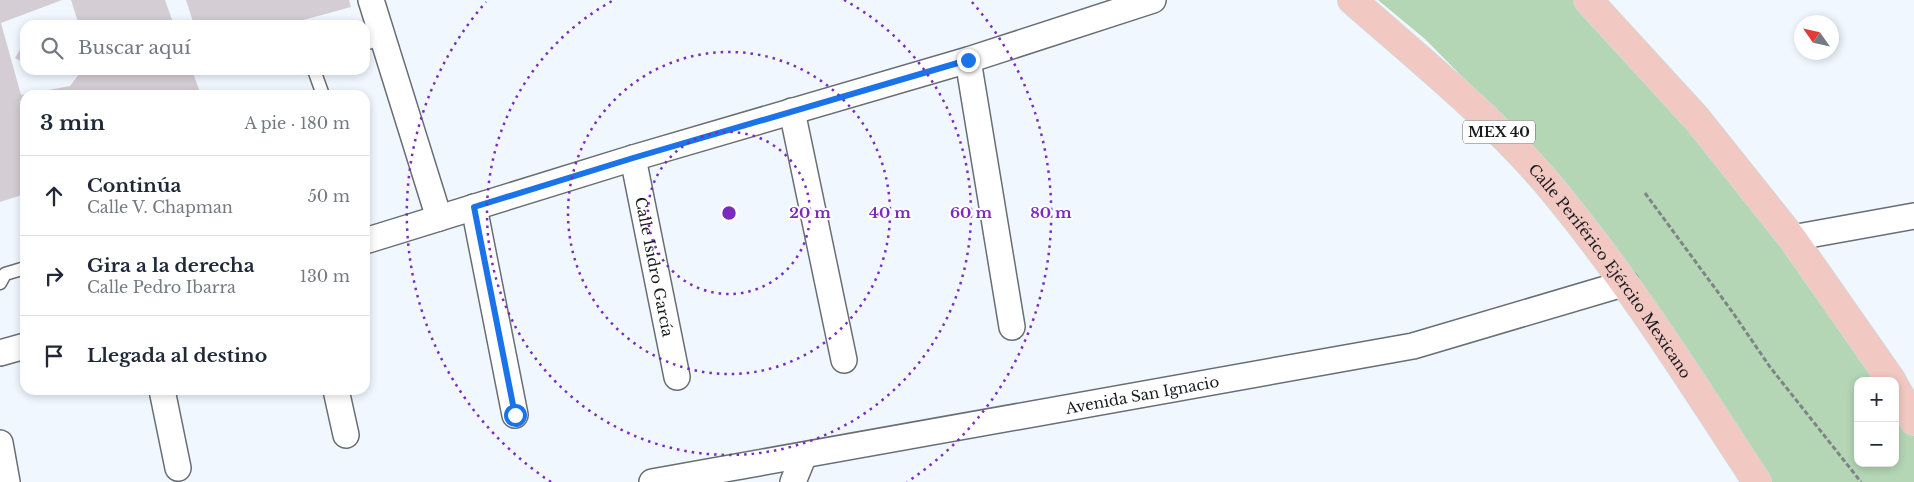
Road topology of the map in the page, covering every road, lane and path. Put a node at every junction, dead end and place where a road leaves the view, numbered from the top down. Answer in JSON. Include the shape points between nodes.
{"nodes":[{"id":1,"x":371,"y":0,"type":"edge"},
{"id":2,"x":1153,"y":0,"type":"edge"},
{"id":3,"x":1352,"y":0,"type":"edge"},
{"id":4,"x":1588,"y":0,"type":"edge"},
{"id":5,"x":374,"y":41,"type":"edge"},
{"id":6,"x":968,"y":60,"type":"junction"},
{"id":7,"x":316,"y":75,"type":"edge"},
{"id":8,"x":321,"y":90,"type":"edge"},
{"id":9,"x":792,"y":111,"type":"junction"},
{"id":10,"x":633,"y":158,"type":"junction"},
{"id":11,"x":1645,"y":193,"type":"dead end"},
{"id":12,"x":474,"y":207,"type":"junction"},
{"id":13,"x":1914,"y":216,"type":"edge"},
{"id":14,"x":439,"y":218,"type":"junction"},
{"id":15,"x":1792,"y":238,"type":"junction"},
{"id":16,"x":370,"y":239,"type":"edge"},
{"id":17,"x":20,"y":270,"type":"edge"},
{"id":18,"x":0,"y":283,"type":"edge"},
{"id":19,"x":1626,"y":283,"type":"junction"},
{"id":20,"x":1012,"y":327,"type":"dead end"},
{"id":21,"x":20,"y":347,"type":"edge"},
{"id":22,"x":0,"y":353,"type":"edge"},
{"id":23,"x":844,"y":360,"type":"dead end"},
{"id":24,"x":677,"y":377,"type":"dead end"},
{"id":25,"x":1889,"y":377,"type":"edge"},
{"id":26,"x":1899,"y":394,"type":"edge"},
{"id":27,"x":163,"y":395,"type":"edge"},
{"id":28,"x":337,"y":395,"type":"edge"},
{"id":29,"x":515,"y":415,"type":"dead end"},
{"id":30,"x":1914,"y":421,"type":"edge"},
{"id":31,"x":346,"y":435,"type":"dead end"},
{"id":32,"x":0,"y":443,"type":"edge"},
{"id":33,"x":804,"y":455,"type":"junction"},
{"id":34,"x":178,"y":468,"type":"dead end"},
{"id":35,"x":7,"y":482,"type":"edge"},
{"id":36,"x":652,"y":482,"type":"edge"},
{"id":37,"x":793,"y":482,"type":"edge"},
{"id":38,"x":1757,"y":482,"type":"edge"},
{"id":39,"x":1861,"y":482,"type":"edge"}],
"edges":[{"from":1,"to":5,"type":"street"},
{"from":2,"to":6,"type":"street"},
{"from":3,"to":19,"type":"highway","name":"Calle Periférico Ejército Mexicano","number":"MEX 40","via":[[1481,114],[1547,184]]},
{"from":4,"to":15,"type":"highway","via":[[1697,119]]},
{"from":5,"to":14,"type":"street"},
{"from":6,"to":9,"type":"street"},
{"from":6,"to":20,"type":"street"},
{"from":7,"to":8,"type":"lane"},
{"from":9,"to":10,"type":"street"},
{"from":9,"to":23,"type":"street"},
{"from":10,"to":12,"type":"street"},
{"from":10,"to":24,"type":"street","name":"Calle Isidro García"},
{"from":11,"to":39,"type":"path","via":[[1770,367]]},
{"from":12,"to":14,"type":"street"},
{"from":12,"to":29,"type":"street"},
{"from":13,"to":15,"type":"street"},
{"from":14,"to":16,"type":"street"},
{"from":15,"to":25,"type":"highway"},
{"from":17,"to":18,"type":"lane","via":[[6,274]]},
{"from":19,"to":33,"type":"street","name":"Avenida San Ignacio","via":[[1413,346]]},
{"from":19,"to":38,"type":"highway","name":"Calle Periférico Ejército Mexicano","number":"MEX 40"},
{"from":21,"to":22,"type":"street"},
{"from":26,"to":30,"type":"highway"},
{"from":27,"to":34,"type":"street"},
{"from":28,"to":31,"type":"street"},
{"from":32,"to":35,"type":"street"},
{"from":33,"to":36,"type":"street","name":"Avenida San Ignacio"},
{"from":33,"to":37,"type":"street"}]}
